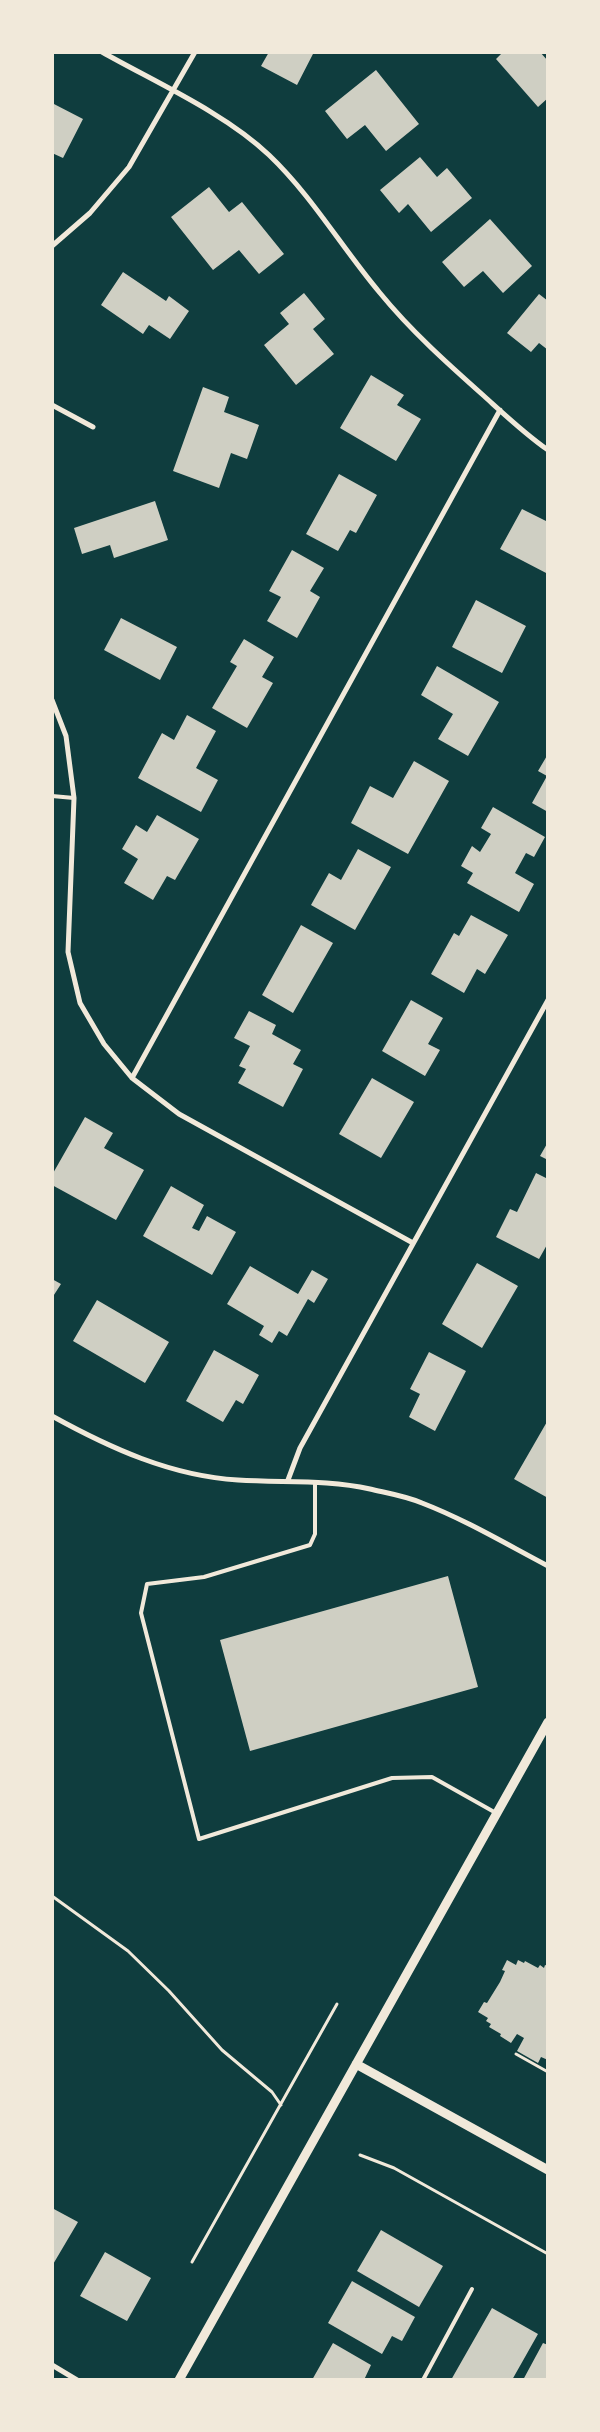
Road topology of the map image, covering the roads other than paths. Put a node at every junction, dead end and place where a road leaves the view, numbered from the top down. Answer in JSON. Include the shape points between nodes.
{"nodes":[{"id":1,"x":102,"y":52,"type":"edge"},
{"id":2,"x":195,"y":52,"type":"edge"},
{"id":3,"x":173,"y":92,"type":"junction"},
{"id":4,"x":52,"y":246,"type":"edge"},
{"id":5,"x":52,"y":405,"type":"edge"},
{"id":6,"x":500,"y":410,"type":"junction"},
{"id":7,"x":93,"y":427,"type":"dead end"},
{"id":8,"x":548,"y":450,"type":"edge"},
{"id":9,"x":52,"y":700,"type":"edge"},
{"id":10,"x":52,"y":796,"type":"edge"},
{"id":11,"x":74,"y":798,"type":"junction"},
{"id":12,"x":548,"y":1000,"type":"edge"},
{"id":13,"x":132,"y":1078,"type":"junction"},
{"id":14,"x":413,"y":1243,"type":"junction"},
{"id":15,"x":52,"y":1416,"type":"edge"},
{"id":16,"x":288,"y":1480,"type":"junction"},
{"id":17,"x":315,"y":1482,"type":"junction"},
{"id":18,"x":548,"y":1566,"type":"edge"},
{"id":19,"x":548,"y":1722,"type":"edge"},
{"id":20,"x":496,"y":1813,"type":"junction"},
{"id":21,"x":356,"y":2064,"type":"junction"},
{"id":22,"x":548,"y":2170,"type":"edge"},
{"id":23,"x":472,"y":2290,"type":"dead end"},
{"id":24,"x":52,"y":2365,"type":"edge"},
{"id":25,"x":78,"y":2380,"type":"edge"},
{"id":26,"x":180,"y":2380,"type":"edge"},
{"id":27,"x":423,"y":2380,"type":"edge"}],
"edges":[{"from":1,"to":3,"type":"street"},
{"from":2,"to":3,"type":"street"},
{"from":3,"to":4,"type":"street","via":[[129,167],[90,213]]},
{"from":3,"to":6,"type":"street","via":[[240,131],[268,154],[295,181],[380,293],[428,346]]},
{"from":5,"to":7,"type":"street"},
{"from":6,"to":8,"type":"street"},
{"from":6,"to":13,"type":"street"},
{"from":9,"to":11,"type":"street","via":[[66,736]]},
{"from":10,"to":11,"type":"lane"},
{"from":11,"to":13,"type":"street","via":[[68,952],[80,1003],[104,1044]]},
{"from":12,"to":14,"type":"street"},
{"from":13,"to":14,"type":"street","via":[[179,1114]]},
{"from":14,"to":16,"type":"street","via":[[300,1448]]},
{"from":15,"to":16,"type":"street","via":[[136,1457],[187,1472],[237,1480]]},
{"from":16,"to":17,"type":"street"},
{"from":17,"to":18,"type":"street","via":[[368,1488],[420,1502],[470,1524]]},
{"from":17,"to":20,"type":"lane","via":[[315,1534],[310,1545],[204,1578],[147,1584],[141,1613],[199,1839],[392,1778],[432,1778]]},
{"from":19,"to":20,"type":"street"},
{"from":20,"to":21,"type":"street"},
{"from":21,"to":22,"type":"street"},
{"from":21,"to":26,"type":"street"},
{"from":23,"to":27,"type":"lane"},
{"from":24,"to":25,"type":"street"}]}
